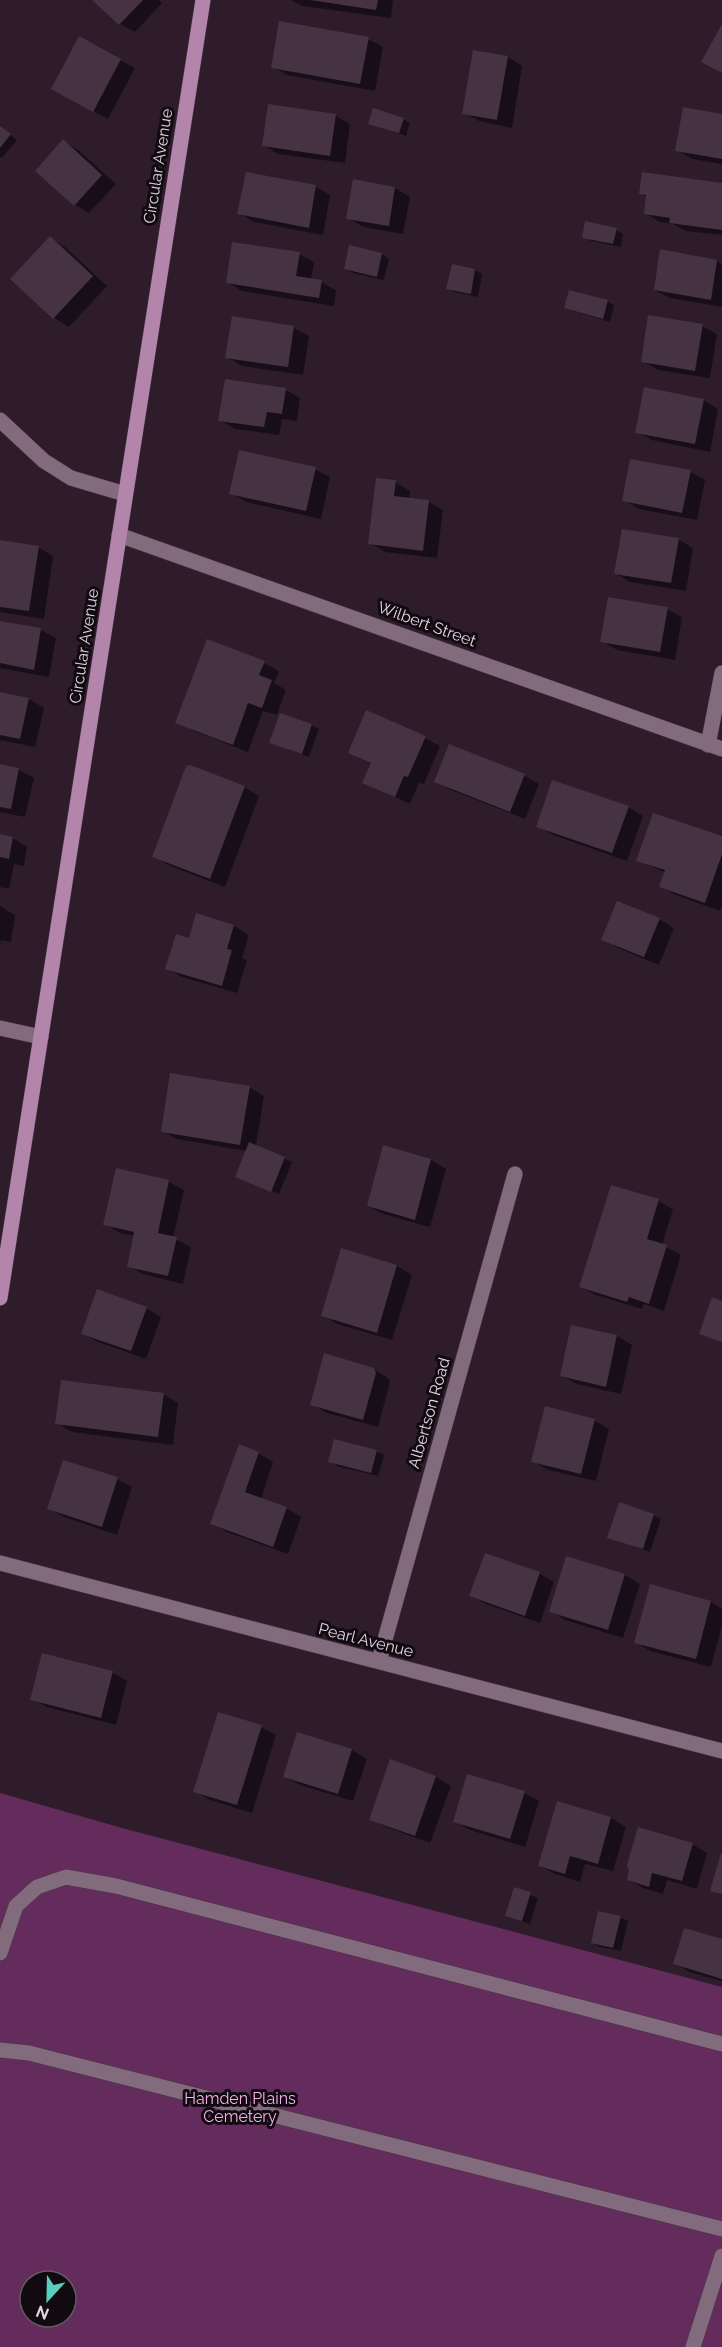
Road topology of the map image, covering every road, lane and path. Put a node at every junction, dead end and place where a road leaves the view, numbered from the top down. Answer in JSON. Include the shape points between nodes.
{"nodes":[{"id":1,"x":203,"y":0,"type":"edge"},
{"id":2,"x":0,"y":420,"type":"edge"},
{"id":3,"x":125,"y":494,"type":"junction"},
{"id":4,"x":119,"y":535,"type":"junction"},
{"id":5,"x":722,"y":672,"type":"edge"},
{"id":6,"x":715,"y":747,"type":"edge"},
{"id":7,"x":0,"y":1028,"type":"edge"},
{"id":8,"x":41,"y":1037,"type":"junction"},
{"id":9,"x":515,"y":1174,"type":"dead end"},
{"id":10,"x":0,"y":1298,"type":"edge"},
{"id":11,"x":0,"y":1563,"type":"edge"},
{"id":12,"x":379,"y":1661,"type":"junction"},
{"id":13,"x":722,"y":1751,"type":"edge"},
{"id":14,"x":0,"y":1953,"type":"edge"},
{"id":15,"x":722,"y":2044,"type":"edge"},
{"id":16,"x":0,"y":2050,"type":"edge"},
{"id":17,"x":722,"y":2229,"type":"edge"},
{"id":18,"x":722,"y":2256,"type":"edge"},
{"id":19,"x":693,"y":2347,"type":"edge"}],
"edges":[{"from":1,"to":3,"type":"main road","name":"Circular Avenue"},
{"from":2,"to":3,"type":"street","via":[[44,461],[70,478]]},
{"from":3,"to":4,"type":"main road","name":"Circular Avenue"},
{"from":4,"to":6,"type":"street","name":"Wilbert Street"},
{"from":4,"to":8,"type":"main road","name":"Circular Avenue"},
{"from":5,"to":6,"type":"street"},
{"from":7,"to":8,"type":"street"},
{"from":8,"to":10,"type":"main road","name":"Circular Avenue"},
{"from":9,"to":12,"type":"street","name":"Albertson Road"},
{"from":11,"to":12,"type":"street","name":"Pearl Avenue"},
{"from":12,"to":13,"type":"street","name":"Pearl Avenue"},
{"from":14,"to":15,"type":"street","via":[[16,1906],[37,1887],[66,1877],[116,1886]]},
{"from":16,"to":17,"type":"street","via":[[41,2056]]},
{"from":18,"to":19,"type":"street"}]}
